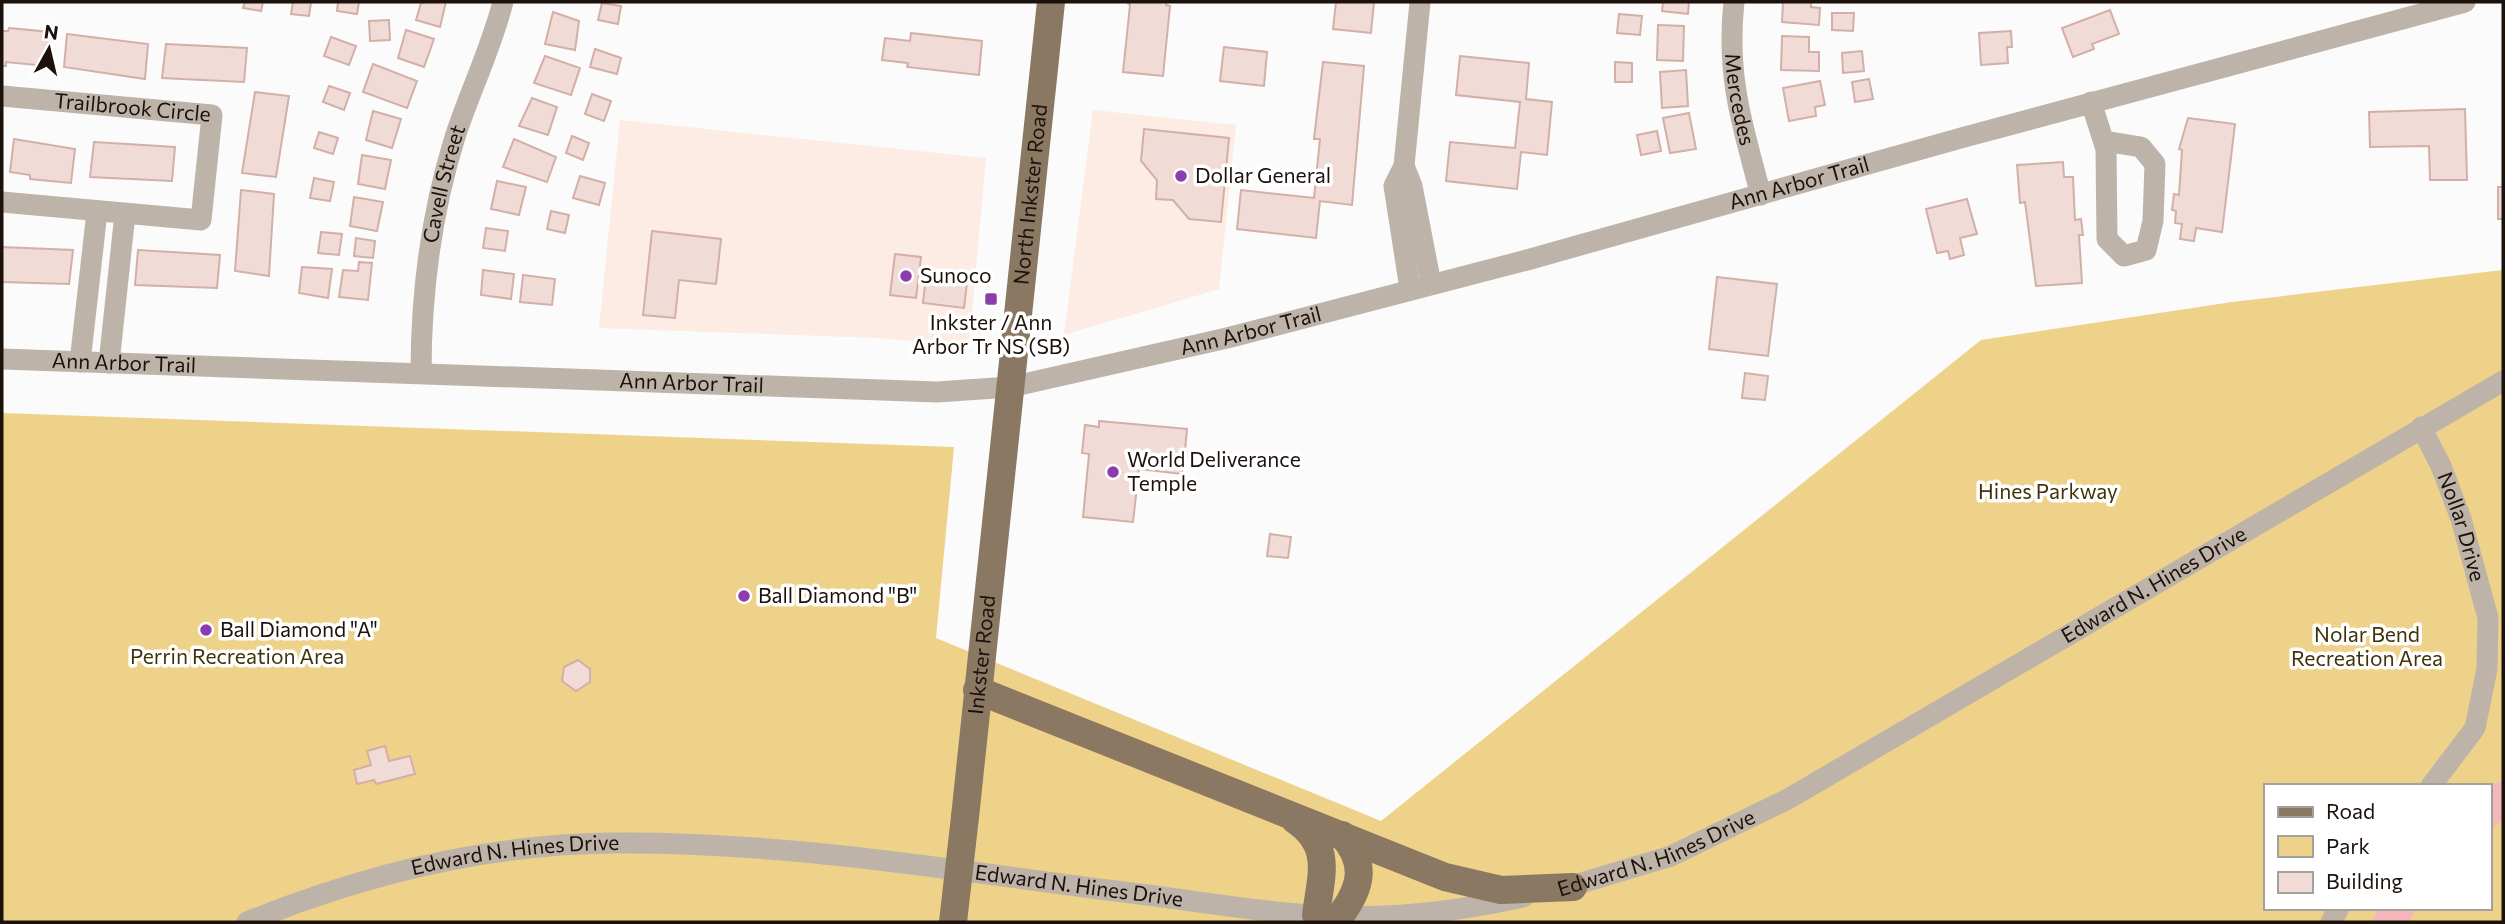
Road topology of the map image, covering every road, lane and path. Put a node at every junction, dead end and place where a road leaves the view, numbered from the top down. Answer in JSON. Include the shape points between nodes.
{"nodes":[{"id":1,"x":503,"y":2,"type":"edge"},
{"id":2,"x":1051,"y":2,"type":"edge"},
{"id":3,"x":1420,"y":2,"type":"edge"},
{"id":4,"x":1734,"y":2,"type":"edge"},
{"id":5,"x":2465,"y":2,"type":"edge"},
{"id":6,"x":2,"y":96,"type":"edge"},
{"id":7,"x":2091,"y":102,"type":"junction"},
{"id":8,"x":2104,"y":141,"type":"junction"},
{"id":9,"x":1761,"y":195,"type":"junction"},
{"id":10,"x":2,"y":202,"type":"edge"},
{"id":11,"x":97,"y":212,"type":"junction"},
{"id":12,"x":125,"y":214,"type":"junction"},
{"id":13,"x":1420,"y":287,"type":"junction"},
{"id":14,"x":2,"y":359,"type":"edge"},
{"id":15,"x":80,"y":362,"type":"junction"},
{"id":16,"x":109,"y":363,"type":"junction"},
{"id":17,"x":421,"y":373,"type":"junction"},
{"id":18,"x":2503,"y":381,"type":"edge"},
{"id":19,"x":1010,"y":387,"type":"junction"},
{"id":20,"x":2421,"y":427,"type":"junction"},
{"id":21,"x":976,"y":690,"type":"junction"},
{"id":22,"x":2432,"y":784,"type":"edge"},
{"id":23,"x":1281,"y":810,"type":"junction"},
{"id":24,"x":1342,"y":835,"type":"junction"},
{"id":25,"x":1573,"y":887,"type":"junction"},
{"id":26,"x":1328,"y":916,"type":"junction"},
{"id":27,"x":247,"y":922,"type":"edge"},
{"id":28,"x":953,"y":922,"type":"edge"}],
"edges":[{"from":1,"to":17,"type":"street","name":"Cavell Street","via":[[455,138],[436,211],[423,298]]},
{"from":2,"to":19,"type":"main road","name":"North Inkster Road"},
{"from":3,"to":13,"type":"street","via":[[1404,166],[1412,186]]},
{"from":4,"to":9,"type":"street","name":"Mercedes","via":[[1733,84]]},
{"from":5,"to":7,"type":"street","name":"Ann Arbor Trail"},
{"from":6,"to":12,"type":"street","name":"Trailbrook Circle","via":[[212,115],[201,220]]},
{"from":7,"to":8,"type":"street"},
{"from":7,"to":9,"type":"street","name":"Ann Arbor Trail"},
{"from":8,"to":8,"type":"street","via":[[2107,239],[2124,256],[2146,250],[2153,221],[2155,164],[2141,147]]},
{"from":9,"to":13,"type":"street","name":"Ann Arbor Trail"},
{"from":10,"to":11,"type":"street","name":"Trailbrook Circle"},
{"from":11,"to":12,"type":"street","name":"Trailbrook Circle"},
{"from":11,"to":15,"type":"street"},
{"from":12,"to":16,"type":"street"},
{"from":13,"to":19,"type":"street","name":"Ann Arbor Trail","via":[[1227,338]]},
{"from":14,"to":15,"type":"street","name":"Ann Arbor Trail"},
{"from":15,"to":16,"type":"street","name":"Ann Arbor Trail"},
{"from":16,"to":17,"type":"street","name":"Ann Arbor Trail"},
{"from":17,"to":19,"type":"street","name":"Ann Arbor Trail","via":[[937,392]]},
{"from":18,"to":20,"type":"street","name":"Edward N. Hines Drive"},
{"from":19,"to":21,"type":"main road","name":"Inkster Road"},
{"from":20,"to":22,"type":"street","name":"Nollar Drive","via":[[2461,519],[2488,618],[2487,669],[2474,727]]},
{"from":20,"to":25,"type":"street","name":"Edward N. Hines Drive","via":[[1788,799],[1671,856]]},
{"from":21,"to":23,"type":"main road"},
{"from":21,"to":28,"type":"main road","name":"Inkster Road","bridge":true},
{"from":23,"to":24,"type":"main road"},
{"from":23,"to":26,"type":"main road","via":[[1312,834],[1321,849]]},
{"from":24,"to":25,"type":"main road","via":[[1473,885],[1523,891]]},
{"from":24,"to":26,"type":"main road","via":[[1358,855],[1356,891]]},
{"from":25,"to":26,"type":"street","name":"Edward N. Hines Drive","via":[[1430,912]]},
{"from":26,"to":27,"type":"street","name":"Edward N. Hines Drive","via":[[771,850],[611,843],[439,862],[355,883]]}]}
